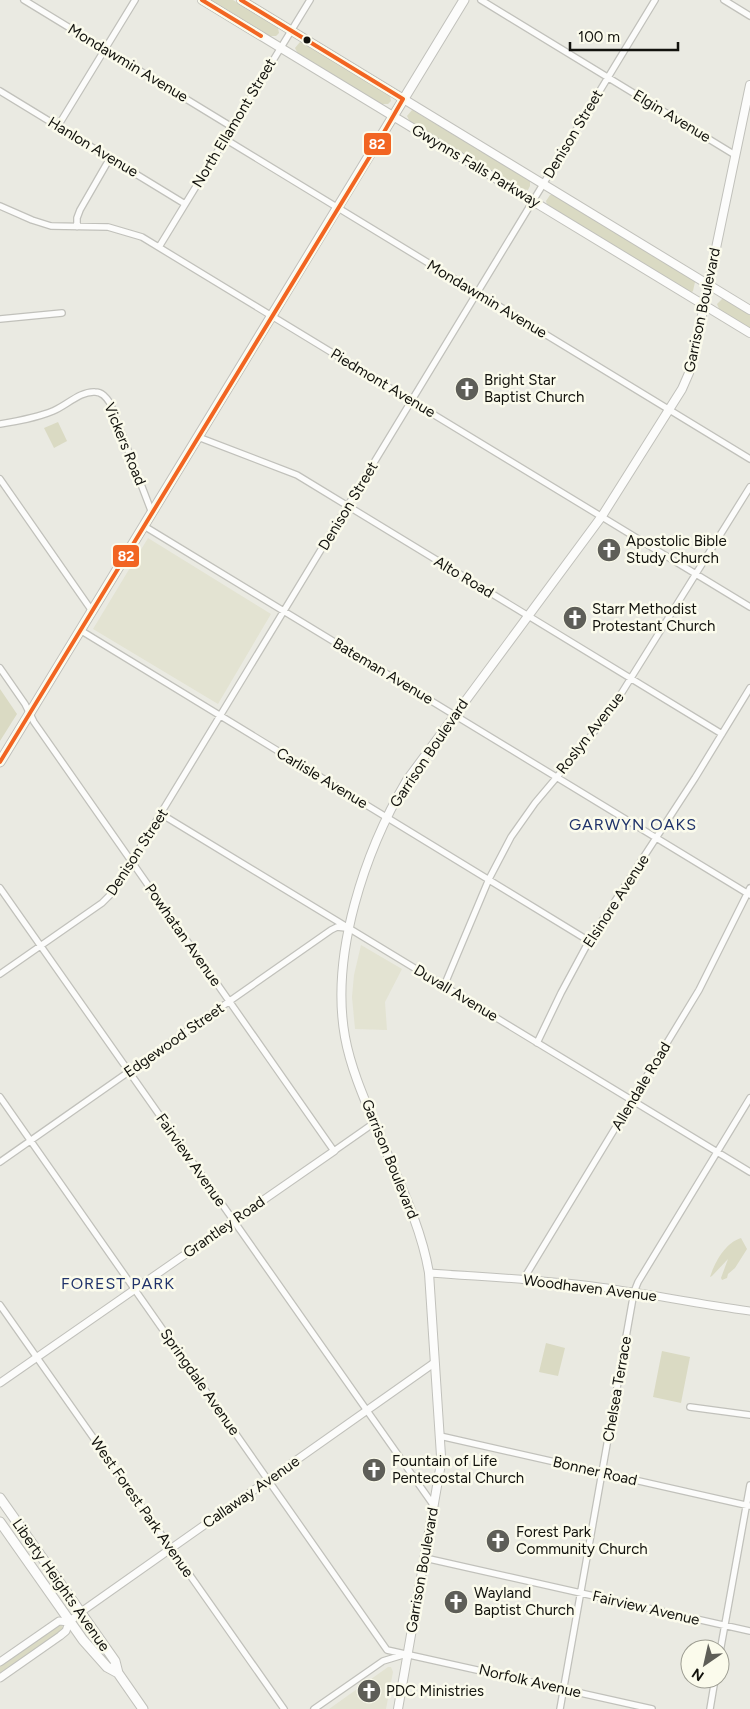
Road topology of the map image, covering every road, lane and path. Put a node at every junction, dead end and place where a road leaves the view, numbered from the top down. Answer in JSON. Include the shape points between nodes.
{"nodes":[{"id":1,"x":24,"y":0,"type":"edge"},
{"id":2,"x":135,"y":0,"type":"edge"},
{"id":3,"x":202,"y":0,"type":"edge"},
{"id":4,"x":241,"y":0,"type":"edge"},
{"id":5,"x":310,"y":0,"type":"edge"},
{"id":6,"x":464,"y":0,"type":"edge"},
{"id":7,"x":481,"y":0,"type":"edge"},
{"id":8,"x":655,"y":0,"type":"edge"},
{"id":9,"x":724,"y":0,"type":"edge"},
{"id":10,"x":750,"y":16,"type":"edge"},
{"id":11,"x":291,"y":30,"type":"junction"},
{"id":12,"x":280,"y":48,"type":"junction"},
{"id":13,"x":105,"y":49,"type":"junction"},
{"id":14,"x":608,"y":77,"type":"junction"},
{"id":15,"x":750,"y":85,"type":"edge"},
{"id":16,"x":0,"y":91,"type":"edge"},
{"id":17,"x":403,"y":99,"type":"junction"},
{"id":18,"x":393,"y":116,"type":"junction"},
{"id":19,"x":58,"y":126,"type":"junction"},
{"id":20,"x":232,"y":127,"type":"junction"},
{"id":21,"x":225,"y":139,"type":"junction"},
{"id":22,"x":735,"y":155,"type":"junction"},
{"id":23,"x":110,"y":158,"type":"junction"},
{"id":24,"x":543,"y":185,"type":"junction"},
{"id":25,"x":533,"y":200,"type":"junction"},
{"id":26,"x":185,"y":204,"type":"junction"},
{"id":27,"x":0,"y":206,"type":"edge"},
{"id":28,"x":338,"y":208,"type":"junction"},
{"id":29,"x":77,"y":227,"type":"junction"},
{"id":30,"x":159,"y":247,"type":"junction"},
{"id":31,"x":708,"y":284,"type":"junction"},
{"id":32,"x":477,"y":293,"type":"junction"},
{"id":33,"x":704,"y":304,"type":"junction"},
{"id":34,"x":750,"y":310,"type":"edge"},
{"id":35,"x":62,"y":313,"type":"dead end"},
{"id":36,"x":272,"y":316,"type":"junction"},
{"id":37,"x":0,"y":319,"type":"edge"},
{"id":38,"x":750,"y":333,"type":"edge"},
{"id":39,"x":412,"y":401,"type":"junction"},
{"id":40,"x":669,"y":410,"type":"junction"},
{"id":41,"x":0,"y":424,"type":"edge"},
{"id":42,"x":198,"y":437,"type":"junction"},
{"id":43,"x":750,"y":459,"type":"edge"},
{"id":44,"x":0,"y":479,"type":"edge"},
{"id":45,"x":750,"y":487,"type":"edge"},
{"id":46,"x":348,"y":506,"type":"junction"},
{"id":47,"x":152,"y":513,"type":"junction"},
{"id":48,"x":602,"y":516,"type":"junction"},
{"id":49,"x":144,"y":526,"type":"junction"},
{"id":50,"x":695,"y":573,"type":"junction"},
{"id":51,"x":750,"y":607,"type":"edge"},
{"id":52,"x":284,"y":611,"type":"junction"},
{"id":53,"x":92,"y":612,"type":"junction"},
{"id":54,"x":528,"y":615,"type":"junction"},
{"id":55,"x":80,"y":630,"type":"junction"},
{"id":56,"x":0,"y":668,"type":"edge"},
{"id":57,"x":631,"y":678,"type":"junction"},
{"id":58,"x":750,"y":688,"type":"edge"},
{"id":59,"x":30,"y":713,"type":"junction"},
{"id":60,"x":454,"y":715,"type":"junction"},
{"id":61,"x":220,"y":716,"type":"junction"},
{"id":62,"x":722,"y":734,"type":"junction"},
{"id":63,"x":0,"y":762,"type":"edge"},
{"id":64,"x":556,"y":777,"type":"junction"},
{"id":65,"x":161,"y":814,"type":"junction"},
{"id":66,"x":386,"y":817,"type":"junction"},
{"id":67,"x":657,"y":838,"type":"junction"},
{"id":68,"x":132,"y":861,"type":"junction"},
{"id":69,"x":489,"y":879,"type":"junction"},
{"id":70,"x":0,"y":888,"type":"edge"},
{"id":71,"x":749,"y":892,"type":"edge"},
{"id":72,"x":350,"y":928,"type":"junction"},
{"id":73,"x":589,"y":941,"type":"junction"},
{"id":74,"x":40,"y":946,"type":"junction"},
{"id":75,"x":0,"y":974,"type":"edge"},
{"id":76,"x":444,"y":986,"type":"junction"},
{"id":77,"x":229,"y":1002,"type":"junction"},
{"id":78,"x":538,"y":1043,"type":"junction"},
{"id":79,"x":129,"y":1072,"type":"junction"},
{"id":80,"x":0,"y":1097,"type":"edge"},
{"id":81,"x":750,"y":1098,"type":"edge"},
{"id":82,"x":632,"y":1100,"type":"junction"},
{"id":83,"x":374,"y":1123,"type":"junction"},
{"id":84,"x":31,"y":1140,"type":"junction"},
{"id":85,"x":334,"y":1151,"type":"junction"},
{"id":86,"x":718,"y":1153,"type":"junction"},
{"id":87,"x":0,"y":1162,"type":"edge"},
{"id":88,"x":750,"y":1172,"type":"edge"},
{"id":89,"x":234,"y":1221,"type":"junction"},
{"id":90,"x":429,"y":1272,"type":"junction"},
{"id":91,"x":523,"y":1280,"type":"junction"},
{"id":92,"x":135,"y":1290,"type":"junction"},
{"id":93,"x":634,"y":1292,"type":"junction"},
{"id":94,"x":0,"y":1305,"type":"edge"},
{"id":95,"x":750,"y":1311,"type":"edge"},
{"id":96,"x":37,"y":1358,"type":"junction"},
{"id":97,"x":434,"y":1363,"type":"junction"},
{"id":98,"x":0,"y":1384,"type":"edge"},
{"id":99,"x":690,"y":1407,"type":"dead end"},
{"id":100,"x":366,"y":1411,"type":"junction"},
{"id":101,"x":750,"y":1415,"type":"edge"},
{"id":102,"x":440,"y":1436,"type":"junction"},
{"id":103,"x":602,"y":1472,"type":"junction"},
{"id":104,"x":268,"y":1480,"type":"junction"},
{"id":105,"x":750,"y":1485,"type":"edge"},
{"id":106,"x":0,"y":1498,"type":"edge"},
{"id":107,"x":748,"y":1505,"type":"edge"},
{"id":108,"x":434,"y":1506,"type":"junction"},
{"id":109,"x":12,"y":1515,"type":"junction"},
{"id":110,"x":0,"y":1523,"type":"edge"},
{"id":111,"x":171,"y":1548,"type":"junction"},
{"id":112,"x":425,"y":1558,"type":"junction"},
{"id":113,"x":581,"y":1593,"type":"junction"},
{"id":114,"x":81,"y":1612,"type":"junction"},
{"id":115,"x":69,"y":1622,"type":"junction"},
{"id":116,"x":725,"y":1626,"type":"junction"},
{"id":117,"x":750,"y":1631,"type":"edge"},
{"id":118,"x":722,"y":1639,"type":"edge"},
{"id":119,"x":408,"y":1653,"type":"junction"},
{"id":120,"x":0,"y":1662,"type":"edge"},
{"id":121,"x":118,"y":1673,"type":"junction"},
{"id":122,"x":0,"y":1678,"type":"edge"},
{"id":123,"x":564,"y":1689,"type":"junction"},
{"id":124,"x":713,"y":1689,"type":"edge"},
{"id":125,"x":143,"y":1709,"type":"edge"},
{"id":126,"x":284,"y":1709,"type":"edge"},
{"id":127,"x":314,"y":1709,"type":"edge"},
{"id":128,"x":398,"y":1709,"type":"edge"},
{"id":129,"x":560,"y":1709,"type":"edge"},
{"id":130,"x":652,"y":1709,"type":"edge"},
{"id":131,"x":710,"y":1709,"type":"edge"}],
"edges":[{"from":1,"to":13,"type":"street","name":"Mondawmin Avenue"},
{"from":2,"to":13,"type":"street"},
{"from":3,"to":12,"type":"main road","name":"Gwynns Falls Parkway"},
{"from":4,"to":11,"type":"main road","name":"Gwynns Falls Parkway"},
{"from":5,"to":11,"type":"street","name":"North Ellamont Street"},
{"from":6,"to":17,"type":"main road"},
{"from":7,"to":14,"type":"street","name":"Elgin Avenue"},
{"from":8,"to":14,"type":"street","name":"Denison Street"},
{"from":9,"to":10,"type":"street"},
{"from":11,"to":12,"type":"street","name":"North Ellamont Street"},
{"from":11,"to":17,"type":"main road","name":"Gwynns Falls Parkway"},
{"from":12,"to":18,"type":"main road","name":"Gwynns Falls Parkway"},
{"from":12,"to":20,"type":"street","name":"North Ellamont Street"},
{"from":13,"to":19,"type":"street"},
{"from":13,"to":20,"type":"street","name":"Mondawmin Avenue"},
{"from":14,"to":22,"type":"street","name":"Elgin Avenue"},
{"from":14,"to":24,"type":"street","name":"Denison Street"},
{"from":15,"to":22,"type":"main road","name":"Garrison Boulevard"},
{"from":16,"to":19,"type":"street","name":"Hanlon Avenue"},
{"from":17,"to":18,"type":"main road"},
{"from":17,"to":24,"type":"main road","name":"Gwynns Falls Parkway"},
{"from":18,"to":25,"type":"main road","name":"Gwynns Falls Parkway"},
{"from":18,"to":28,"type":"main road"},
{"from":19,"to":23,"type":"street","name":"Hanlon Avenue"},
{"from":20,"to":21,"type":"street","name":"North Ellamont Street"},
{"from":21,"to":26,"type":"street","name":"North Ellamont Street"},
{"from":21,"to":28,"type":"street","name":"Mondawmin Avenue"},
{"from":22,"to":31,"type":"main road","name":"Garrison Boulevard"},
{"from":23,"to":26,"type":"street","name":"Hanlon Avenue"},
{"from":23,"to":29,"type":"street","via":[[80,210]]},
{"from":24,"to":25,"type":"street","name":"Denison Street"},
{"from":24,"to":31,"type":"main road","name":"Gwynns Falls Parkway"},
{"from":25,"to":32,"type":"street","name":"Denison Street"},
{"from":25,"to":33,"type":"main road","name":"Gwynns Falls Parkway"},
{"from":26,"to":30,"type":"street","name":"North Ellamont Street"},
{"from":27,"to":29,"type":"street","name":"Piedmont Avenue","via":[[42,224]]},
{"from":28,"to":32,"type":"street","name":"Mondawmin Avenue"},
{"from":28,"to":36,"type":"main road"},
{"from":29,"to":30,"type":"street","name":"Piedmont Avenue","via":[[118,229]]},
{"from":30,"to":36,"type":"street","name":"Piedmont Avenue"},
{"from":31,"to":33,"type":"main road","name":"Garrison Boulevard"},
{"from":31,"to":34,"type":"main road","name":"Gwynns Falls Parkway"},
{"from":32,"to":39,"type":"street","name":"Denison Street"},
{"from":32,"to":40,"type":"street","name":"Mondawmin Avenue"},
{"from":33,"to":38,"type":"main road","name":"Gwynns Falls Parkway"},
{"from":33,"to":40,"type":"main road","name":"Garrison Boulevard","via":[[689,373]]},
{"from":35,"to":37,"type":"street"},
{"from":36,"to":39,"type":"street","name":"Piedmont Avenue"},
{"from":36,"to":42,"type":"main road"},
{"from":39,"to":46,"type":"street","name":"Denison Street"},
{"from":39,"to":48,"type":"street","name":"Piedmont Avenue"},
{"from":40,"to":43,"type":"street","name":"Mondawmin Avenue"},
{"from":40,"to":48,"type":"main road","name":"Garrison Boulevard"},
{"from":41,"to":47,"type":"street","name":"Vickers Road","via":[[41,416],[90,392],[101,393],[110,403]]},
{"from":42,"to":46,"type":"street","name":"Alto Road","via":[[288,471]]},
{"from":42,"to":47,"type":"main road"},
{"from":44,"to":53,"type":"street"},
{"from":45,"to":50,"type":"street","name":"Roslyn Avenue"},
{"from":46,"to":52,"type":"street","name":"Denison Street"},
{"from":46,"to":54,"type":"street","name":"Alto Road"},
{"from":47,"to":49,"type":"main road"},
{"from":48,"to":50,"type":"street","name":"Piedmont Avenue"},
{"from":48,"to":54,"type":"main road","name":"Garrison Boulevard"},
{"from":49,"to":52,"type":"street","name":"Bateman Avenue"},
{"from":49,"to":53,"type":"main road"},
{"from":50,"to":51,"type":"street","name":"Piedmont Avenue"},
{"from":50,"to":57,"type":"street","name":"Roslyn Avenue"},
{"from":52,"to":60,"type":"street","name":"Bateman Avenue"},
{"from":52,"to":61,"type":"street","name":"Denison Street"},
{"from":53,"to":55,"type":"main road"},
{"from":54,"to":57,"type":"street","name":"Alto Road"},
{"from":54,"to":60,"type":"main road","name":"Garrison Boulevard"},
{"from":55,"to":59,"type":"main road"},
{"from":55,"to":61,"type":"street","name":"Carlisle Avenue"},
{"from":56,"to":59,"type":"street","name":"Powhatan Avenue"},
{"from":57,"to":62,"type":"street","name":"Alto Road"},
{"from":57,"to":64,"type":"street","name":"Roslyn Avenue","via":[[599,726]]},
{"from":58,"to":62,"type":"street","name":"Elsinore Avenue"},
{"from":59,"to":63,"type":"main road"},
{"from":59,"to":68,"type":"street","name":"Powhatan Avenue"},
{"from":60,"to":64,"type":"street","name":"Bateman Avenue"},
{"from":60,"to":66,"type":"main road","name":"Garrison Boulevard","via":[[407,780]]},
{"from":61,"to":65,"type":"street","name":"Denison Street"},
{"from":61,"to":66,"type":"street","name":"Carlisle Avenue"},
{"from":62,"to":67,"type":"street","name":"Elsinore Avenue"},
{"from":64,"to":67,"type":"street","name":"Bateman Avenue"},
{"from":64,"to":69,"type":"street","name":"Roslyn Avenue","via":[[522,820]]},
{"from":65,"to":68,"type":"street","name":"Denison Street"},
{"from":65,"to":72,"type":"street","name":"Duvall Avenue"},
{"from":66,"to":69,"type":"street","name":"Carlisle Avenue"},
{"from":66,"to":72,"type":"main road","name":"Garrison Boulevard","via":[[368,863]]},
{"from":67,"to":71,"type":"street","name":"Bateman Avenue"},
{"from":67,"to":73,"type":"street","name":"Elsinore Avenue"},
{"from":68,"to":74,"type":"street","name":"Denison Street","via":[[108,898]]},
{"from":68,"to":77,"type":"street","name":"Powhatan Avenue"},
{"from":69,"to":73,"type":"street","name":"Carlisle Avenue"},
{"from":69,"to":76,"type":"street","name":"Roslyn Avenue"},
{"from":70,"to":74,"type":"street","name":"Fairview Avenue"},
{"from":71,"to":82,"type":"street","name":"Allendale Road","via":[[699,990]]},
{"from":72,"to":76,"type":"street","name":"Duvall Avenue"},
{"from":72,"to":77,"type":"street","name":"Edgewood Street","via":[[337,926]]},
{"from":72,"to":83,"type":"main road","name":"Garrison Boulevard","via":[[342,986],[342,1023],[348,1053]]},
{"from":73,"to":78,"type":"street","name":"Elsinore Avenue"},
{"from":74,"to":75,"type":"street","name":"Denison Street"},
{"from":74,"to":79,"type":"street","name":"Fairview Avenue"},
{"from":76,"to":78,"type":"street","name":"Duvall Avenue"},
{"from":77,"to":79,"type":"street","name":"Edgewood Street"},
{"from":77,"to":85,"type":"street","name":"Powhatan Avenue"},
{"from":78,"to":82,"type":"street","name":"Duvall Avenue"},
{"from":79,"to":84,"type":"street","name":"Edgewood Street"},
{"from":79,"to":89,"type":"street","name":"Fairview Avenue"},
{"from":80,"to":84,"type":"street","name":"Springdale Avenue"},
{"from":81,"to":86,"type":"street","name":"Chelsea Terrace"},
{"from":82,"to":86,"type":"street","name":"Duvall Avenue"},
{"from":82,"to":91,"type":"street","name":"Allendale Road"},
{"from":83,"to":85,"type":"street","name":"Grantley Road"},
{"from":83,"to":90,"type":"main road","name":"Garrison Boulevard","via":[[417,1228]]},
{"from":84,"to":87,"type":"street","name":"Edgewood Street"},
{"from":84,"to":92,"type":"street","name":"Springdale Avenue"},
{"from":85,"to":89,"type":"street","name":"Grantley Road"},
{"from":86,"to":88,"type":"street","name":"Duvall Avenue"},
{"from":86,"to":93,"type":"street","name":"Chelsea Terrace"},
{"from":89,"to":92,"type":"street","name":"Grantley Road"},
{"from":89,"to":100,"type":"street","name":"Fairview Avenue"},
{"from":90,"to":91,"type":"street","name":"Woodhaven Avenue"},
{"from":90,"to":97,"type":"main road","name":"Garrison Boulevard"},
{"from":91,"to":93,"type":"street","name":"Woodhaven Avenue"},
{"from":92,"to":96,"type":"street","name":"Grantley Road"},
{"from":92,"to":104,"type":"street","name":"Springdale Avenue"},
{"from":93,"to":95,"type":"street","name":"Woodhaven Avenue"},
{"from":93,"to":103,"type":"street","name":"Chelsea Terrace"},
{"from":94,"to":96,"type":"street","name":"West Forest Park Avenue"},
{"from":96,"to":98,"type":"street","name":"Grantley Road"},
{"from":96,"to":111,"type":"street","name":"West Forest Park Avenue"},
{"from":97,"to":100,"type":"street","name":"Callaway Avenue"},
{"from":97,"to":102,"type":"main road","name":"Garrison Boulevard"},
{"from":99,"to":101,"type":"street"},
{"from":100,"to":104,"type":"street","name":"Callaway Avenue"},
{"from":100,"to":108,"type":"street","name":"Fairview Avenue"},
{"from":102,"to":103,"type":"street","name":"Bonner Road"},
{"from":102,"to":108,"type":"main road","name":"Garrison Boulevard","via":[[440,1469]]},
{"from":103,"to":107,"type":"street","name":"Bonner Road"},
{"from":103,"to":113,"type":"street","name":"Chelsea Terrace"},
{"from":104,"to":111,"type":"street","name":"Callaway Avenue"},
{"from":104,"to":119,"type":"street","name":"Springdale Avenue","via":[[387,1650]]},
{"from":105,"to":107,"type":"street"},
{"from":106,"to":109,"type":"main road","name":"Liberty Heights Avenue"},
{"from":107,"to":116,"type":"street"},
{"from":108,"to":112,"type":"main road","name":"Garrison Boulevard"},
{"from":109,"to":110,"type":"street"},
{"from":109,"to":114,"type":"main road","name":"Liberty Heights Avenue"},
{"from":110,"to":115,"type":"main road","name":"Liberty Heights Avenue"},
{"from":111,"to":114,"type":"street","name":"Callaway Avenue"},
{"from":111,"to":126,"type":"street","name":"West Forest Park Avenue"},
{"from":112,"to":113,"type":"street","name":"Fairview Avenue"},
{"from":112,"to":119,"type":"main road","name":"Garrison Boulevard"},
{"from":113,"to":116,"type":"street","name":"Fairview Avenue"},
{"from":113,"to":123,"type":"street","name":"Chelsea Terrace"},
{"from":114,"to":115,"type":"street","name":"Callaway Avenue"},
{"from":114,"to":121,"type":"main road","name":"Liberty Heights Avenue","via":[[115,1661]]},
{"from":115,"to":120,"type":"street","name":"Callaway Avenue","via":[[59,1621]]},
{"from":115,"to":121,"type":"main road","name":"Liberty Heights Avenue","via":[[107,1667]]},
{"from":115,"to":122,"type":"street","name":"Callaway Avenue","via":[[60,1636]]},
{"from":116,"to":117,"type":"street","name":"Fairview Avenue"},
{"from":116,"to":118,"type":"street"},
{"from":119,"to":123,"type":"street","name":"Norfolk Avenue"},
{"from":119,"to":127,"type":"street","via":[[383,1661]]},
{"from":119,"to":128,"type":"main road","name":"Garrison Boulevard"},
{"from":121,"to":125,"type":"main road","name":"Liberty Heights Avenue"},
{"from":123,"to":129,"type":"street","name":"Chelsea Terrace"},
{"from":123,"to":130,"type":"street","name":"Norfolk Avenue"},
{"from":124,"to":131,"type":"street"}]}
